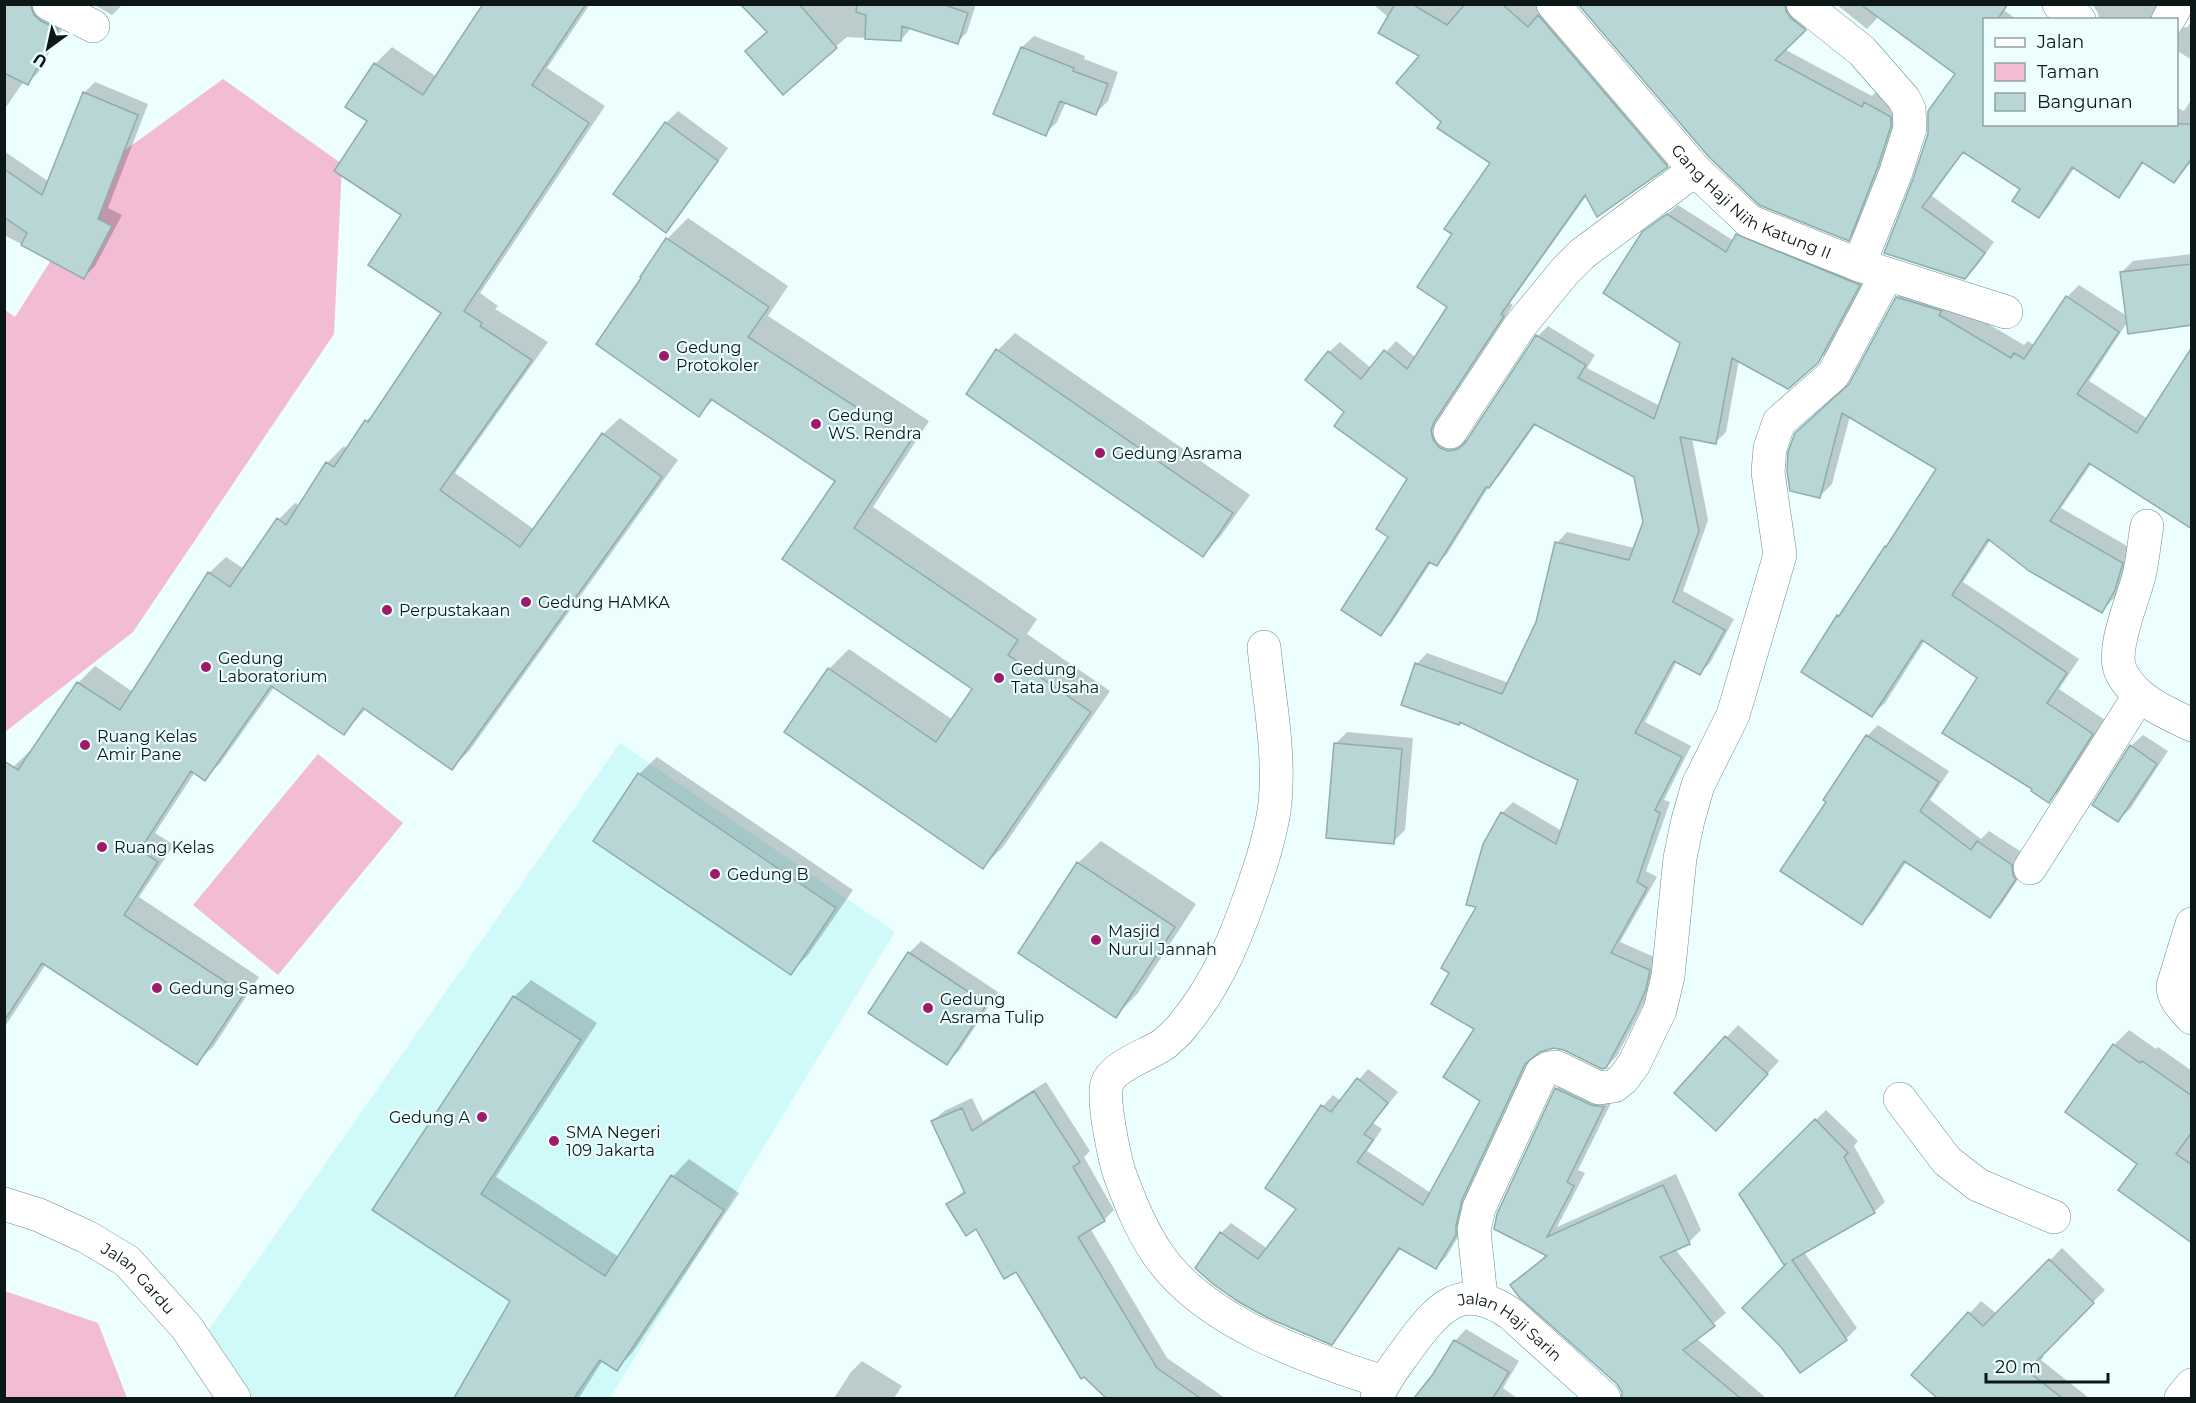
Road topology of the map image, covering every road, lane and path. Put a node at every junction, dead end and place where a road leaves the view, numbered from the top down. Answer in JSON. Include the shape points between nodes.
{"nodes":[{"id":1,"x":49,"y":4,"type":"edge"},
{"id":2,"x":1803,"y":4,"type":"edge"},
{"id":3,"x":2059,"y":4,"type":"edge"},
{"id":4,"x":2177,"y":4,"type":"edge"},
{"id":5,"x":1553,"y":5,"type":"edge"},
{"id":6,"x":2076,"y":18,"type":"edge"},
{"id":7,"x":2169,"y":18,"type":"edge"},
{"id":8,"x":93,"y":26,"type":"dead end"},
{"id":9,"x":1695,"y":170,"type":"junction"},
{"id":10,"x":1873,"y":270,"type":"junction"},
{"id":11,"x":2006,"y":312,"type":"dead end"},
{"id":12,"x":1450,"y":432,"type":"dead end"},
{"id":13,"x":2146,"y":526,"type":"dead end"},
{"id":14,"x":1264,"y":647,"type":"dead end"},
{"id":15,"x":2139,"y":696,"type":"junction"},
{"id":16,"x":2192,"y":725,"type":"edge"},
{"id":17,"x":2030,"y":868,"type":"dead end"},
{"id":18,"x":2192,"y":924,"type":"edge"},
{"id":19,"x":2192,"y":1018,"type":"edge"},
{"id":20,"x":1900,"y":1099,"type":"dead end"},
{"id":21,"x":4,"y":1204,"type":"edge"},
{"id":22,"x":2054,"y":1217,"type":"dead end"},
{"id":23,"x":1481,"y":1298,"type":"junction"},
{"id":24,"x":2192,"y":1385,"type":"edge"},
{"id":25,"x":1380,"y":1390,"type":"edge"},
{"id":26,"x":234,"y":1398,"type":"edge"},
{"id":27,"x":1604,"y":1398,"type":"edge"},
{"id":28,"x":2181,"y":1398,"type":"edge"}],
"edges":[{"from":1,"to":8,"type":"street"},
{"from":2,"to":10,"type":"street","via":[[1862,51],[1909,109],[1910,128]]},
{"from":3,"to":6,"type":"street"},
{"from":4,"to":7,"type":"street"},
{"from":5,"to":9,"type":"street","name":"Gang Haji Niih Katung II"},
{"from":9,"to":10,"type":"street","name":"Gang Haji Niih Katung II","via":[[1749,220]]},
{"from":9,"to":12,"type":"street","via":[[1565,271],[1520,327]]},
{"from":10,"to":11,"type":"street","name":"Gang Haji Niih Katung II"},
{"from":10,"to":23,"type":"street","via":[[1833,375],[1779,422],[1773,439],[1768,472],[1780,555],[1733,715],[1698,785],[1688,820],[1660,1010],[1634,1064],[1614,1086],[1599,1088],[1556,1067],[1542,1072],[1479,1208],[1474,1230]]},
{"from":13,"to":15,"type":"street","via":[[2140,574],[2118,651],[2120,673]]},
{"from":14,"to":25,"type":"street","via":[[1275,758],[1275,803],[1263,858],[1236,934],[1197,1009],[1164,1044],[1115,1072],[1107,1082],[1114,1157],[1137,1218],[1157,1254],[1183,1284],[1220,1312],[1294,1352]]},
{"from":15,"to":16,"type":"street"},
{"from":15,"to":17,"type":"street"},
{"from":18,"to":19,"type":"street","via":[[2173,993]]},
{"from":20,"to":22,"type":"street","via":[[1947,1161],[1978,1185]]},
{"from":21,"to":26,"type":"street","name":"Jalan Gardu","via":[[87,1237],[127,1261],[187,1328]]},
{"from":23,"to":25,"type":"street","name":"Jalan Haji Sarin","via":[[1456,1300],[1431,1318]]},
{"from":23,"to":27,"type":"street","name":"Jalan Haji Sarin","via":[[1511,1314]]},
{"from":24,"to":28,"type":"street"}]}
